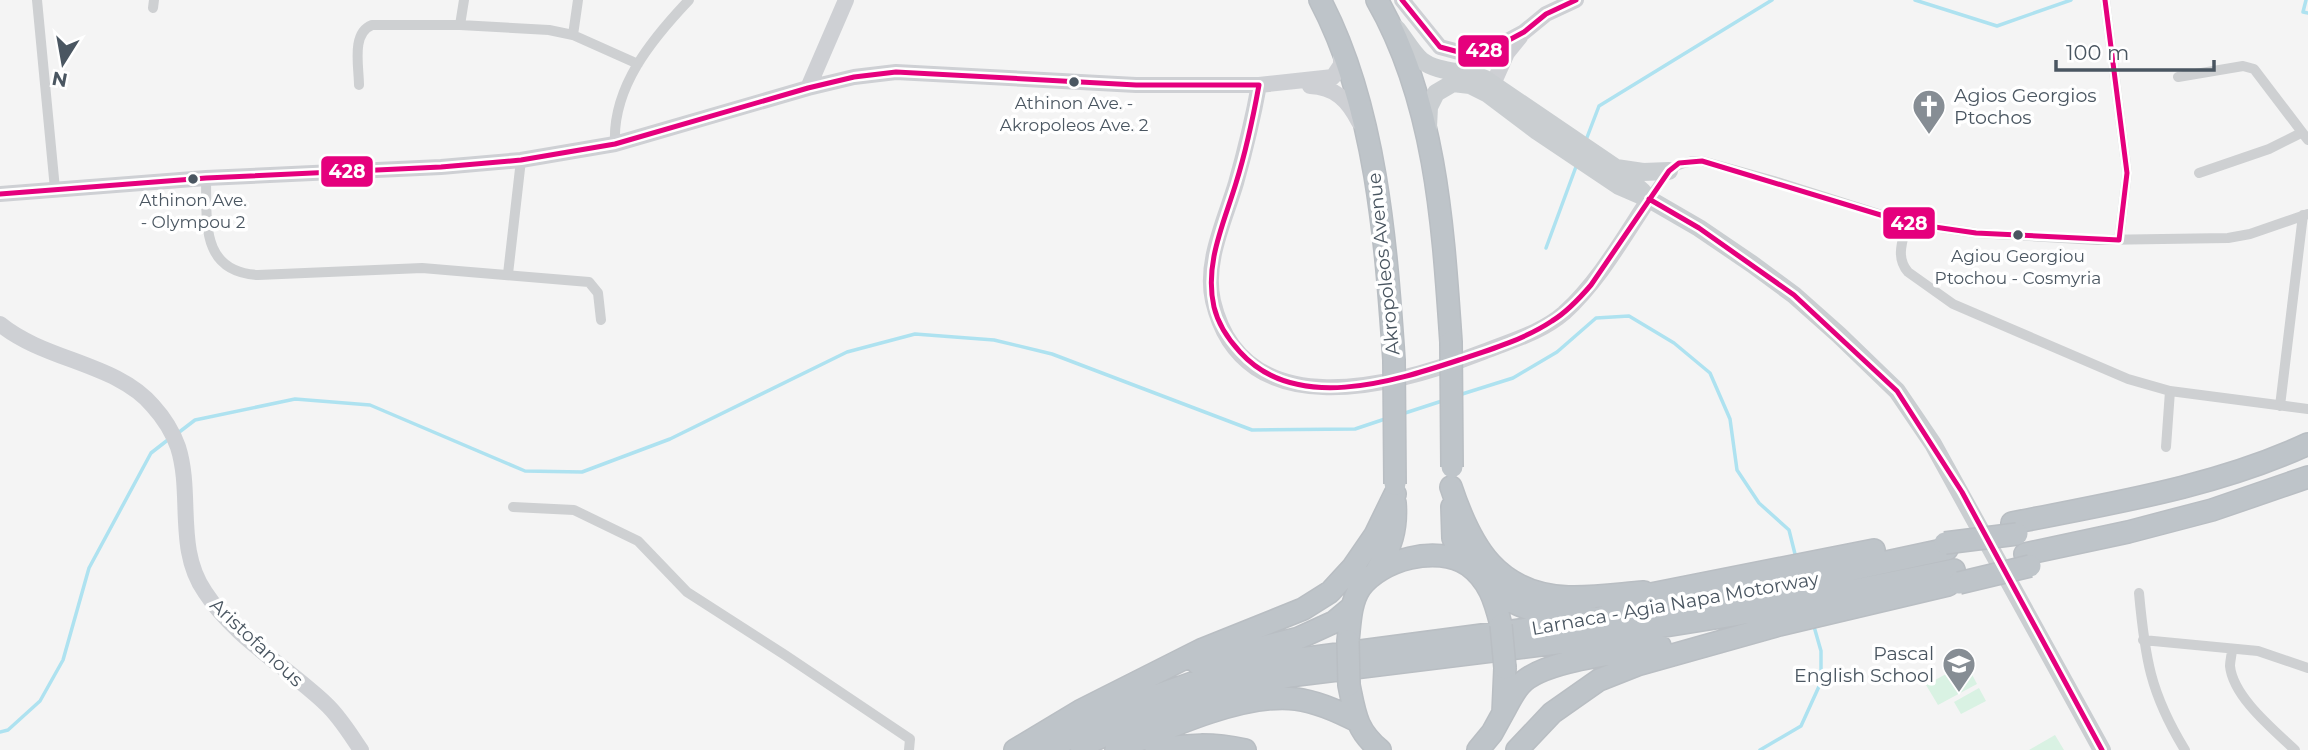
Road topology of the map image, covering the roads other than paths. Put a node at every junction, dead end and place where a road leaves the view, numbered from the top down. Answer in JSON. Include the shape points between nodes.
{"nodes":[{"id":1,"x":37,"y":0,"type":"edge"},
{"id":2,"x":464,"y":0,"type":"edge"},
{"id":3,"x":578,"y":0,"type":"edge"},
{"id":4,"x":689,"y":0,"type":"edge"},
{"id":5,"x":846,"y":0,"type":"edge"},
{"id":6,"x":1320,"y":0,"type":"edge"},
{"id":7,"x":1402,"y":0,"type":"edge"},
{"id":8,"x":1576,"y":0,"type":"edge"},
{"id":9,"x":2105,"y":0,"type":"edge"},
{"id":10,"x":1381,"y":6,"type":"edge"},
{"id":11,"x":460,"y":24,"type":"junction"},
{"id":12,"x":1524,"y":32,"type":"junction"},
{"id":13,"x":573,"y":35,"type":"junction"},
{"id":14,"x":1341,"y":51,"type":"junction"},
{"id":15,"x":638,"y":64,"type":"junction"},
{"id":16,"x":2178,"y":77,"type":"dead end"},
{"id":17,"x":1283,"y":84,"type":"junction"},
{"id":18,"x":359,"y":85,"type":"dead end"},
{"id":19,"x":1259,"y":85,"type":"junction"},
{"id":20,"x":808,"y":88,"type":"junction"},
{"id":21,"x":1491,"y":89,"type":"junction"},
{"id":22,"x":1366,"y":135,"type":"junction"},
{"id":23,"x":2305,"y":136,"type":"edge"},
{"id":24,"x":1428,"y":141,"type":"junction"},
{"id":25,"x":615,"y":144,"type":"junction"},
{"id":26,"x":1581,"y":152,"type":"junction"},
{"id":27,"x":521,"y":160,"type":"junction"},
{"id":28,"x":1616,"y":168,"type":"junction"},
{"id":29,"x":1669,"y":171,"type":"junction"},
{"id":30,"x":2199,"y":173,"type":"dead end"},
{"id":31,"x":206,"y":178,"type":"junction"},
{"id":32,"x":55,"y":189,"type":"junction"},
{"id":33,"x":0,"y":194,"type":"edge"},
{"id":34,"x":1649,"y":198,"type":"junction"},
{"id":35,"x":2305,"y":215,"type":"edge"},
{"id":36,"x":1907,"y":223,"type":"junction"},
{"id":37,"x":2119,"y":240,"type":"junction"},
{"id":38,"x":508,"y":274,"type":"junction"},
{"id":39,"x":601,"y":320,"type":"dead end"},
{"id":40,"x":0,"y":324,"type":"edge"},
{"id":41,"x":2170,"y":391,"type":"junction"},
{"id":42,"x":2280,"y":406,"type":"junction"},
{"id":43,"x":2308,"y":409,"type":"edge"},
{"id":44,"x":2308,"y":444,"type":"edge"},
{"id":45,"x":2166,"y":447,"type":"dead end"},
{"id":46,"x":2308,"y":456,"type":"edge"},
{"id":47,"x":1452,"y":477,"type":"junction"},
{"id":48,"x":2308,"y":477,"type":"edge"},
{"id":49,"x":2308,"y":484,"type":"edge"},
{"id":50,"x":1395,"y":489,"type":"junction"},
{"id":51,"x":513,"y":507,"type":"dead end"},
{"id":52,"x":2014,"y":529,"type":"junction"},
{"id":53,"x":1945,"y":543,"type":"junction"},
{"id":54,"x":2028,"y":560,"type":"junction"},
{"id":55,"x":1467,"y":564,"type":"junction"},
{"id":56,"x":1377,"y":570,"type":"junction"},
{"id":57,"x":1956,"y":576,"type":"junction"},
{"id":58,"x":1484,"y":582,"type":"junction"},
{"id":59,"x":1670,"y":591,"type":"junction"},
{"id":60,"x":2139,"y":593,"type":"dead end"},
{"id":61,"x":1352,"y":607,"type":"junction"},
{"id":62,"x":1779,"y":625,"type":"junction"},
{"id":63,"x":2143,"y":640,"type":"junction"},
{"id":64,"x":2232,"y":649,"type":"junction"},
{"id":65,"x":2308,"y":668,"type":"edge"},
{"id":66,"x":1136,"y":683,"type":"junction"},
{"id":67,"x":1503,"y":713,"type":"junction"},
{"id":68,"x":1357,"y":721,"type":"junction"},
{"id":69,"x":361,"y":750,"type":"edge"},
{"id":70,"x":909,"y":750,"type":"edge"},
{"id":71,"x":1015,"y":750,"type":"edge"},
{"id":72,"x":1046,"y":750,"type":"edge"},
{"id":73,"x":1075,"y":750,"type":"edge"},
{"id":74,"x":1116,"y":750,"type":"edge"},
{"id":75,"x":1156,"y":750,"type":"edge"},
{"id":76,"x":1245,"y":750,"type":"edge"},
{"id":77,"x":1380,"y":750,"type":"edge"},
{"id":78,"x":1479,"y":750,"type":"edge"},
{"id":79,"x":1517,"y":750,"type":"edge"},
{"id":80,"x":2102,"y":750,"type":"edge"},
{"id":81,"x":2185,"y":750,"type":"edge"},
{"id":82,"x":2295,"y":750,"type":"edge"}],
"edges":[{"from":1,"to":32,"type":"street"},
{"from":2,"to":11,"type":"street"},
{"from":3,"to":13,"type":"street"},
{"from":4,"to":15,"type":"street"},
{"from":5,"to":20,"type":"main road"},
{"from":6,"to":14,"type":"highway","name":"Akropoleos Avenue"},
{"from":7,"to":12,"type":"main road","via":[[1440,47],[1470,55]]},
{"from":8,"to":12,"type":"main road","via":[[1546,14]]},
{"from":9,"to":37,"type":"street","via":[[2127,173]]},
{"from":10,"to":21,"type":"main road","via":[[1428,65],[1475,74]]},
{"from":10,"to":24,"type":"highway","via":[[1406,64]]},
{"from":11,"to":13,"type":"street"},
{"from":11,"to":18,"type":"street","via":[[363,28]]},
{"from":12,"to":21,"type":"main road","via":[[1507,53]]},
{"from":13,"to":15,"type":"street"},
{"from":14,"to":17,"type":"main road","via":[[1341,65],[1333,77]]},
{"from":14,"to":22,"type":"highway","name":"Akropoleos Avenue"},
{"from":15,"to":25,"type":"street","via":[[619,103]]},
{"from":16,"to":23,"type":"street","via":[[2243,66],[2254,69]]},
{"from":17,"to":19,"type":"main road"},
{"from":17,"to":22,"type":"main road","via":[[1325,87],[1340,95]]},
{"from":19,"to":20,"type":"main road","via":[[1136,85],[896,72]]},
{"from":19,"to":34,"type":"main road","via":[[1215,250],[1212,298],[1221,328],[1238,353],[1255,368],[1293,386],[1343,388],[1384,381],[1462,360],[1541,329],[1563,314],[1596,279]]},
{"from":20,"to":25,"type":"main road"},
{"from":21,"to":24,"type":"main road","via":[[1460,83],[1440,89],[1429,107]]},
{"from":21,"to":26,"type":"main road"},
{"from":22,"to":50,"type":"highway","name":"Akropoleos Avenue","bridge":true,"via":[[1382,223],[1394,360]]},
{"from":23,"to":30,"type":"street"},
{"from":24,"to":47,"type":"highway","bridge":true,"via":[[1451,342]]},
{"from":25,"to":27,"type":"main road"},
{"from":26,"to":28,"type":"main road"},
{"from":26,"to":34,"type":"main road","via":[[1619,186]]},
{"from":27,"to":31,"type":"main road"},
{"from":27,"to":38,"type":"street"},
{"from":28,"to":29,"type":"main road"},
{"from":28,"to":34,"type":"main road"},
{"from":29,"to":34,"type":"street"},
{"from":29,"to":36,"type":"street","via":[[1679,163],[1702,162]]},
{"from":31,"to":32,"type":"main road"},
{"from":31,"to":38,"type":"street","via":[[210,244],[222,263],[246,274],[422,268]]},
{"from":32,"to":33,"type":"main road"},
{"from":34,"to":80,"type":"main road","via":[[1794,295],[1897,391],[1962,492]]},
{"from":35,"to":37,"type":"street","via":[[2239,236]]},
{"from":35,"to":42,"type":"street"},
{"from":36,"to":37,"type":"street","via":[[1976,233]]},
{"from":36,"to":41,"type":"street","via":[[1900,251],[1903,266],[1953,304],[2128,379]]},
{"from":38,"to":39,"type":"street","via":[[589,282],[598,293]]},
{"from":40,"to":69,"type":"main road","name":"Aristofanous","via":[[34,345],[141,394],[175,440],[189,553],[205,594],[326,704]]},
{"from":41,"to":42,"type":"street"},
{"from":41,"to":45,"type":"street"},
{"from":42,"to":43,"type":"street"},
{"from":44,"to":52,"type":"highway","via":[[2204,482]]},
{"from":46,"to":52,"type":"highway","via":[[2206,493],[2121,513]]},
{"from":47,"to":55,"type":"highway","via":[[1453,538]]},
{"from":47,"to":59,"type":"highway","via":[[1472,541],[1507,578],[1533,590],[1567,597]]},
{"from":48,"to":54,"type":"highway","name":"Larnaca - Agia Napa Motorway","via":[[2211,510]]},
{"from":49,"to":54,"type":"highway","via":[[2214,520]]},
{"from":50,"to":56,"type":"highway","name":"Akropoleos Avenue","via":[[1394,534]]},
{"from":50,"to":66,"type":"highway","via":[[1376,536],[1330,592],[1303,609],[1201,650]]},
{"from":51,"to":70,"type":"street","via":[[574,510],[638,541],[687,592],[910,739]]},
{"from":52,"to":53,"type":"highway"},
{"from":53,"to":59,"type":"highway","via":[[1824,560]]},
{"from":53,"to":72,"type":"highway","name":"Larnaca - Agia Napa Motorway","via":[[1732,595],[1558,625],[1285,661],[1198,681],[1139,702]]},
{"from":54,"to":57,"type":"highway","name":"Larnaca - Agia Napa Motorway"},
{"from":55,"to":56,"type":"highway","via":[[1420,556]]},
{"from":55,"to":58,"type":"highway"},
{"from":56,"to":61,"type":"highway","name":"Akropoleos Avenue","via":[[1359,589]]},
{"from":57,"to":62,"type":"highway"},
{"from":57,"to":73,"type":"highway","name":"Larnaca - Agia Napa Motorway","via":[[1564,642],[1289,676],[1203,696]]},
{"from":58,"to":59,"type":"highway","via":[[1505,600],[1543,611]]},
{"from":58,"to":67,"type":"highway","bridge":true,"via":[[1494,595],[1501,625]]},
{"from":60,"to":63,"type":"street"},
{"from":61,"to":66,"type":"highway","via":[[1334,622],[1299,638]]},
{"from":61,"to":68,"type":"highway","bridge":true,"via":[[1349,685]]},
{"from":62,"to":67,"type":"highway","via":[[1557,665],[1520,685]]},
{"from":62,"to":79,"type":"highway","via":[[1599,680],[1552,713]]},
{"from":63,"to":64,"type":"street"},
{"from":63,"to":81,"type":"street","via":[[2155,692]]},
{"from":64,"to":65,"type":"street","via":[[2258,651]]},
{"from":64,"to":82,"type":"street","via":[[2230,666],[2235,682],[2256,712]]},
{"from":66,"to":71,"type":"highway"},
{"from":67,"to":78,"type":"highway"},
{"from":68,"to":74,"type":"highway","via":[[1319,704],[1269,699],[1164,729]]},
{"from":68,"to":77,"type":"highway"},
{"from":75,"to":76,"type":"highway","via":[[1217,744]]}]}
